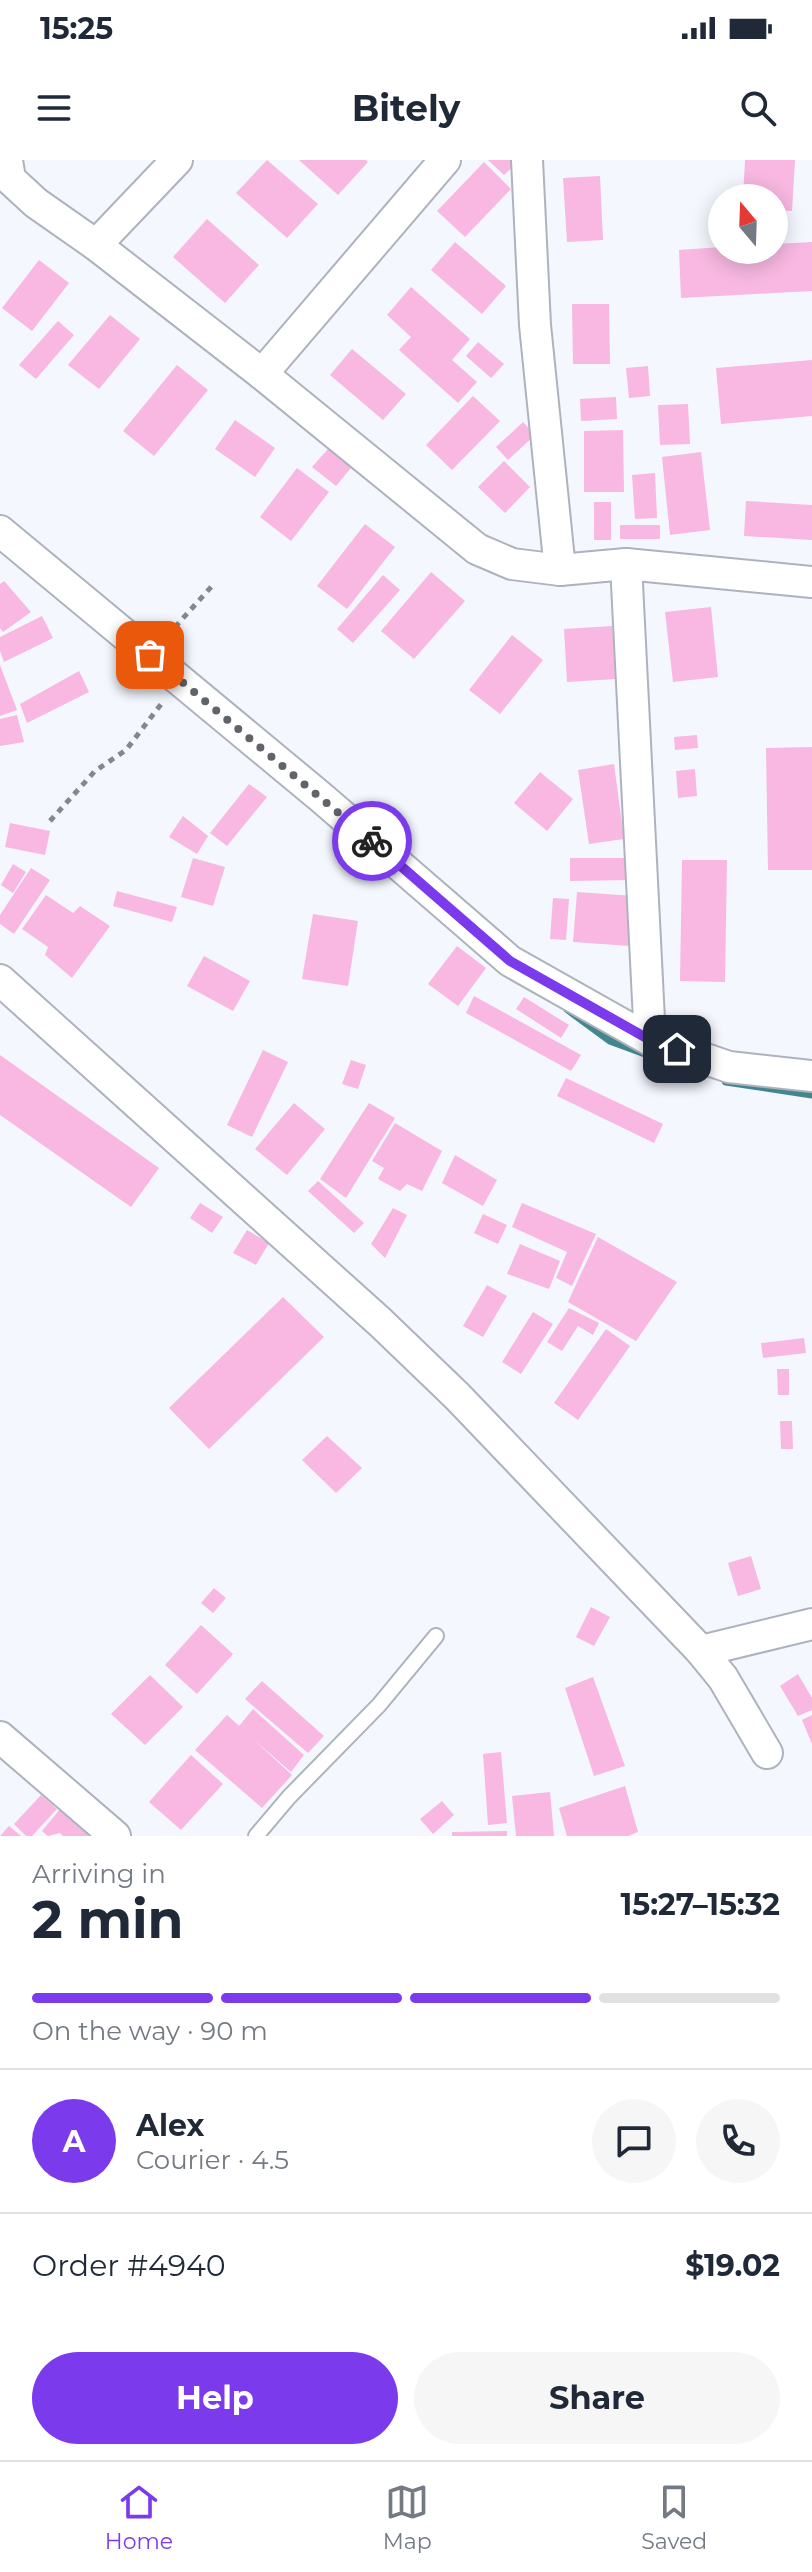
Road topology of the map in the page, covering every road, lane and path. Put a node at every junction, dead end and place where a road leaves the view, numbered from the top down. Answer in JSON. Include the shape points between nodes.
{"nodes":[{"id":1,"x":7,"y":160,"type":"edge"},
{"id":2,"x":177,"y":160,"type":"edge"},
{"id":3,"x":445,"y":160,"type":"edge"},
{"id":4,"x":527,"y":160,"type":"edge"},
{"id":5,"x":96,"y":245,"type":"junction"},
{"id":6,"x":262,"y":374,"type":"junction"},
{"id":7,"x":0,"y":531,"type":"edge"},
{"id":8,"x":626,"y":564,"type":"junction"},
{"id":9,"x":560,"y":570,"type":"junction"},
{"id":10,"x":812,"y":582,"type":"edge"},
{"id":11,"x":212,"y":586,"type":"dead end"},
{"id":12,"x":150,"y":655,"type":"junction"},
{"id":13,"x":158,"y":707,"type":"dead end"},
{"id":14,"x":50,"y":821,"type":"dead end"},
{"id":15,"x":0,"y":980,"type":"edge"},
{"id":16,"x":650,"y":1040,"type":"junction"},
{"id":17,"x":812,"y":1076,"type":"edge"},
{"id":18,"x":812,"y":1624,"type":"edge"},
{"id":19,"x":436,"y":1636,"type":"dead end"},
{"id":20,"x":701,"y":1651,"type":"junction"},
{"id":21,"x":0,"y":1737,"type":"edge"},
{"id":22,"x":767,"y":1753,"type":"dead end"},
{"id":23,"x":115,"y":1836,"type":"edge"},
{"id":24,"x":256,"y":1836,"type":"edge"}],
"edges":[{"from":1,"to":5,"type":"street","via":[[10,179]]},
{"from":2,"to":5,"type":"street"},
{"from":3,"to":6,"type":"street"},
{"from":4,"to":9,"type":"street","via":[[535,325]]},
{"from":5,"to":6,"type":"street"},
{"from":6,"to":9,"type":"street","via":[[477,549],[512,564]]},
{"from":7,"to":12,"type":"street"},
{"from":8,"to":9,"type":"street"},
{"from":8,"to":10,"type":"street"},
{"from":8,"to":16,"type":"street"},
{"from":11,"to":12,"type":"path"},
{"from":12,"to":16,"type":"street","via":[[510,961]]},
{"from":13,"to":14,"type":"path","via":[[126,750],[95,771]]},
{"from":15,"to":20,"type":"street","via":[[380,1322]]},
{"from":16,"to":17,"type":"street","via":[[729,1067]]},
{"from":18,"to":20,"type":"street"},
{"from":19,"to":24,"type":"lane"},
{"from":20,"to":22,"type":"street"},
{"from":21,"to":23,"type":"street"}]}
